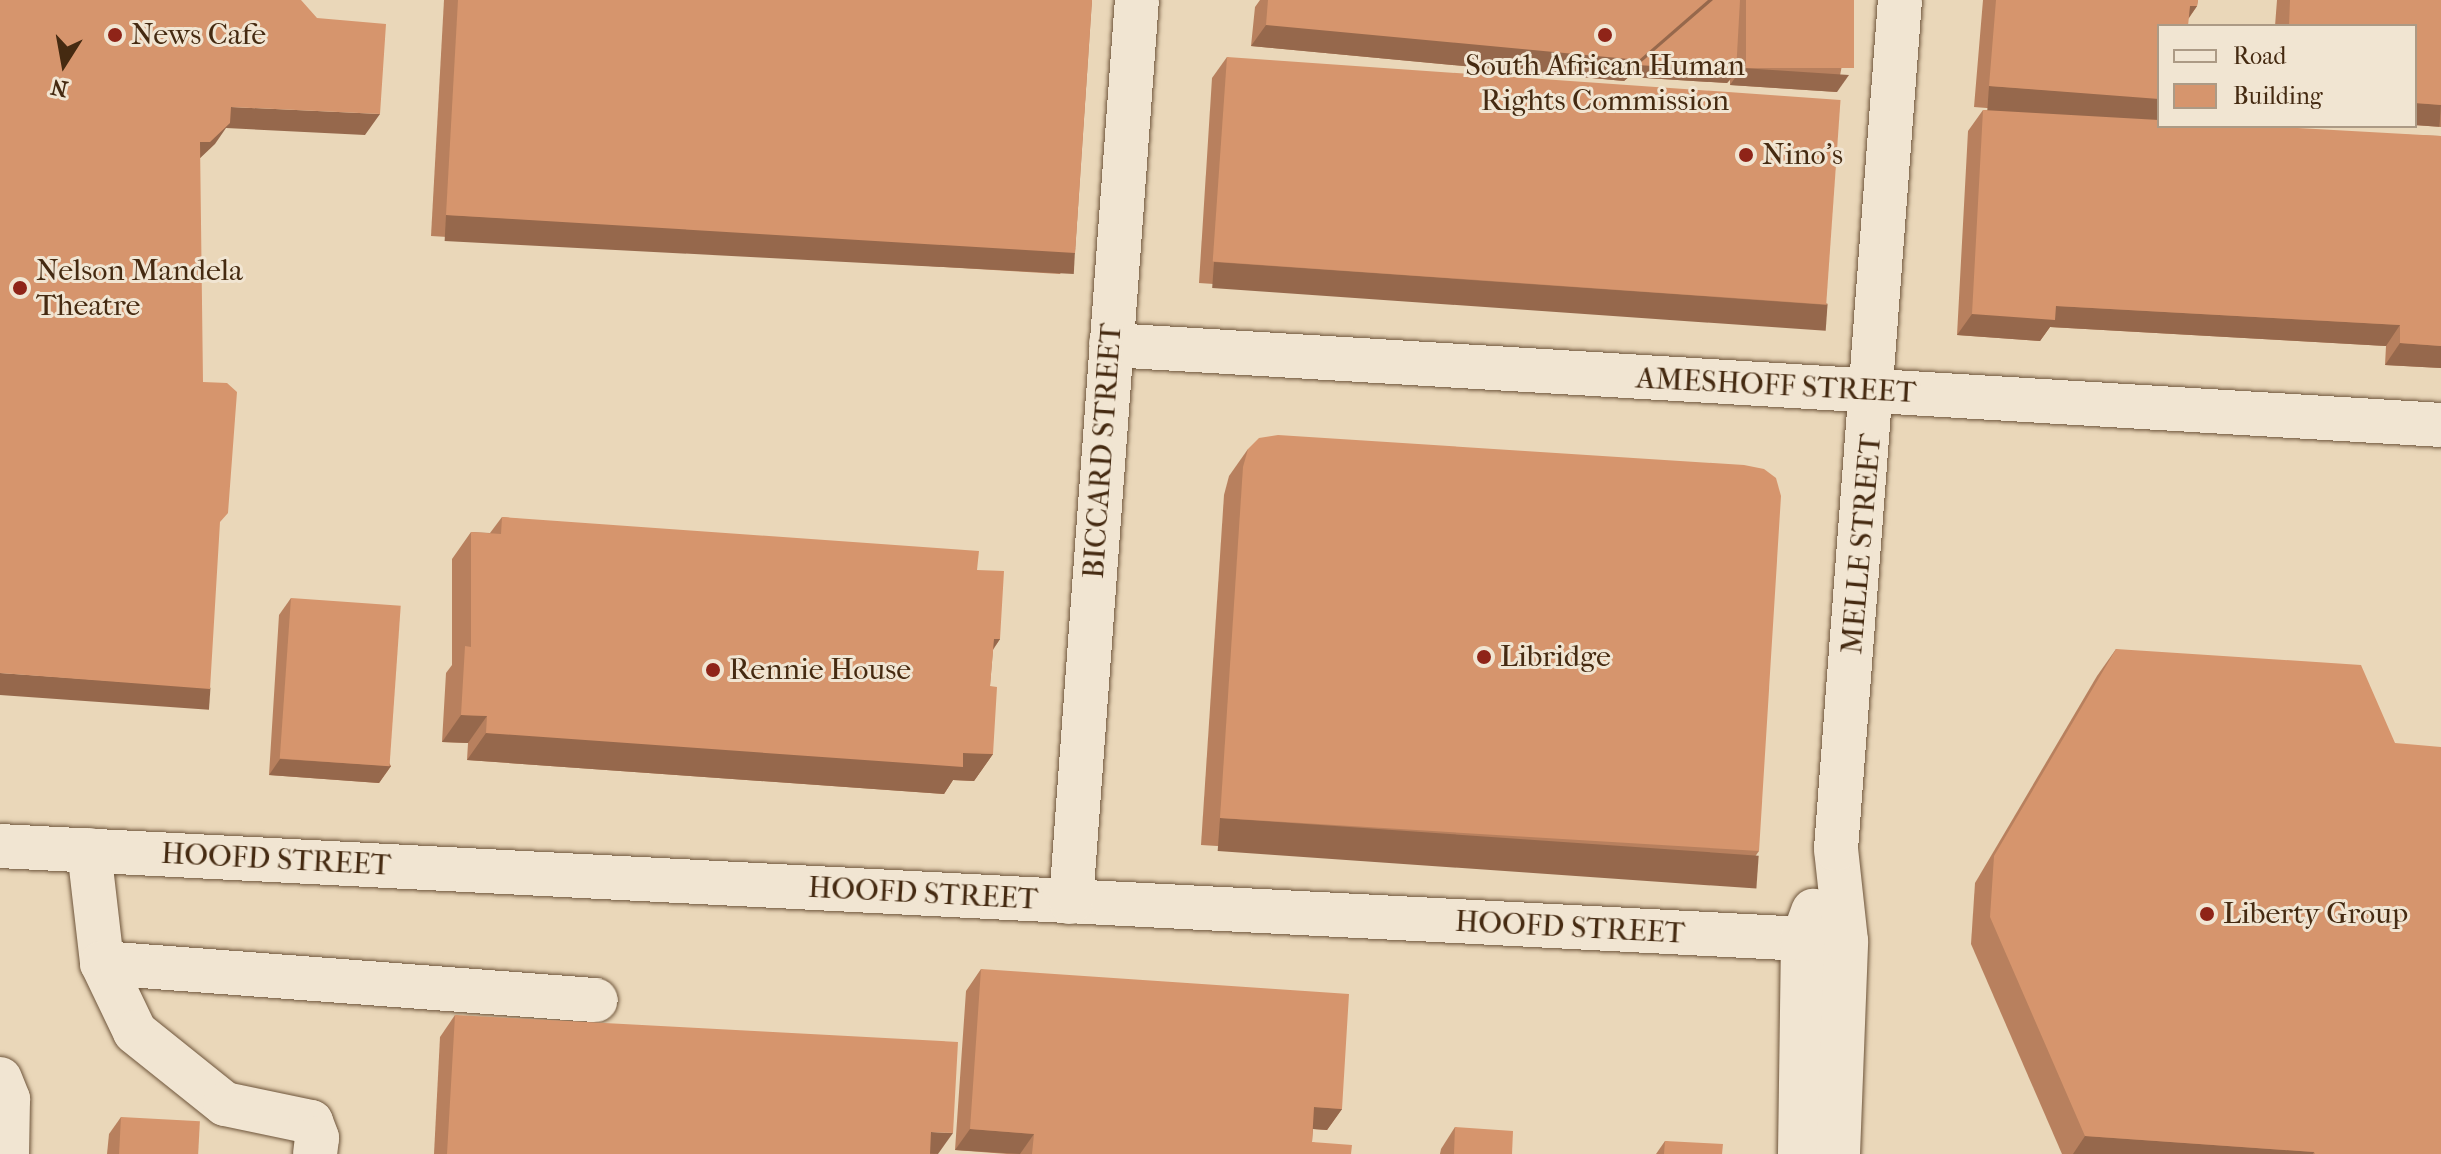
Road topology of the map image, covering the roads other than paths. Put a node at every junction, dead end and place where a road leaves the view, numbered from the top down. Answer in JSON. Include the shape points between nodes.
{"nodes":[{"id":1,"x":1137,"y":0,"type":"edge"},
{"id":2,"x":1900,"y":0,"type":"edge"},
{"id":3,"x":1111,"y":345,"type":"junction"},
{"id":4,"x":1873,"y":392,"type":"junction"},
{"id":5,"x":2441,"y":425,"type":"edge"},
{"id":6,"x":0,"y":846,"type":"edge"},
{"id":7,"x":1836,"y":849,"type":"junction"},
{"id":8,"x":89,"y":850,"type":"junction"},
{"id":9,"x":1071,"y":902,"type":"junction"},
{"id":10,"x":1803,"y":939,"type":"junction"},
{"id":11,"x":1846,"y":941,"type":"junction"},
{"id":12,"x":102,"y":963,"type":"junction"},
{"id":13,"x":596,"y":1000,"type":"dead end"},
{"id":14,"x":0,"y":1079,"type":"edge"},
{"id":15,"x":7,"y":1154,"type":"edge"},
{"id":16,"x":315,"y":1154,"type":"edge"},
{"id":17,"x":1800,"y":1154,"type":"edge"},
{"id":18,"x":1838,"y":1154,"type":"edge"}],
"edges":[{"from":1,"to":3,"type":"street","name":"BICCARD STREET"},
{"from":2,"to":4,"type":"street","name":"MELLE STREET"},
{"from":3,"to":4,"type":"street","name":"AMESHOFF STREET"},
{"from":3,"to":9,"type":"street","name":"BICCARD STREET"},
{"from":4,"to":5,"type":"street","name":"AMESHOFF STREET"},
{"from":4,"to":7,"type":"street","name":"MELLE STREET"},
{"from":6,"to":8,"type":"street","name":"HOOFD STREET"},
{"from":7,"to":10,"type":"street","name":"MELLE STREET"},
{"from":7,"to":11,"type":"street","name":"MELLE STREET"},
{"from":8,"to":9,"type":"street","name":"HOOFD STREET"},
{"from":8,"to":12,"type":"street"},
{"from":9,"to":10,"type":"street","name":"HOOFD STREET"},
{"from":10,"to":11,"type":"street","name":"HOOFD STREET"},
{"from":10,"to":17,"type":"street","name":"MELLE STREET"},
{"from":11,"to":18,"type":"street","name":"MELLE STREET"},
{"from":12,"to":13,"type":"street"},
{"from":12,"to":16,"type":"street","via":[[118,1005],[146,1046],[225,1104],[311,1122]]},
{"from":14,"to":15,"type":"street","via":[[8,1099]]}]}
